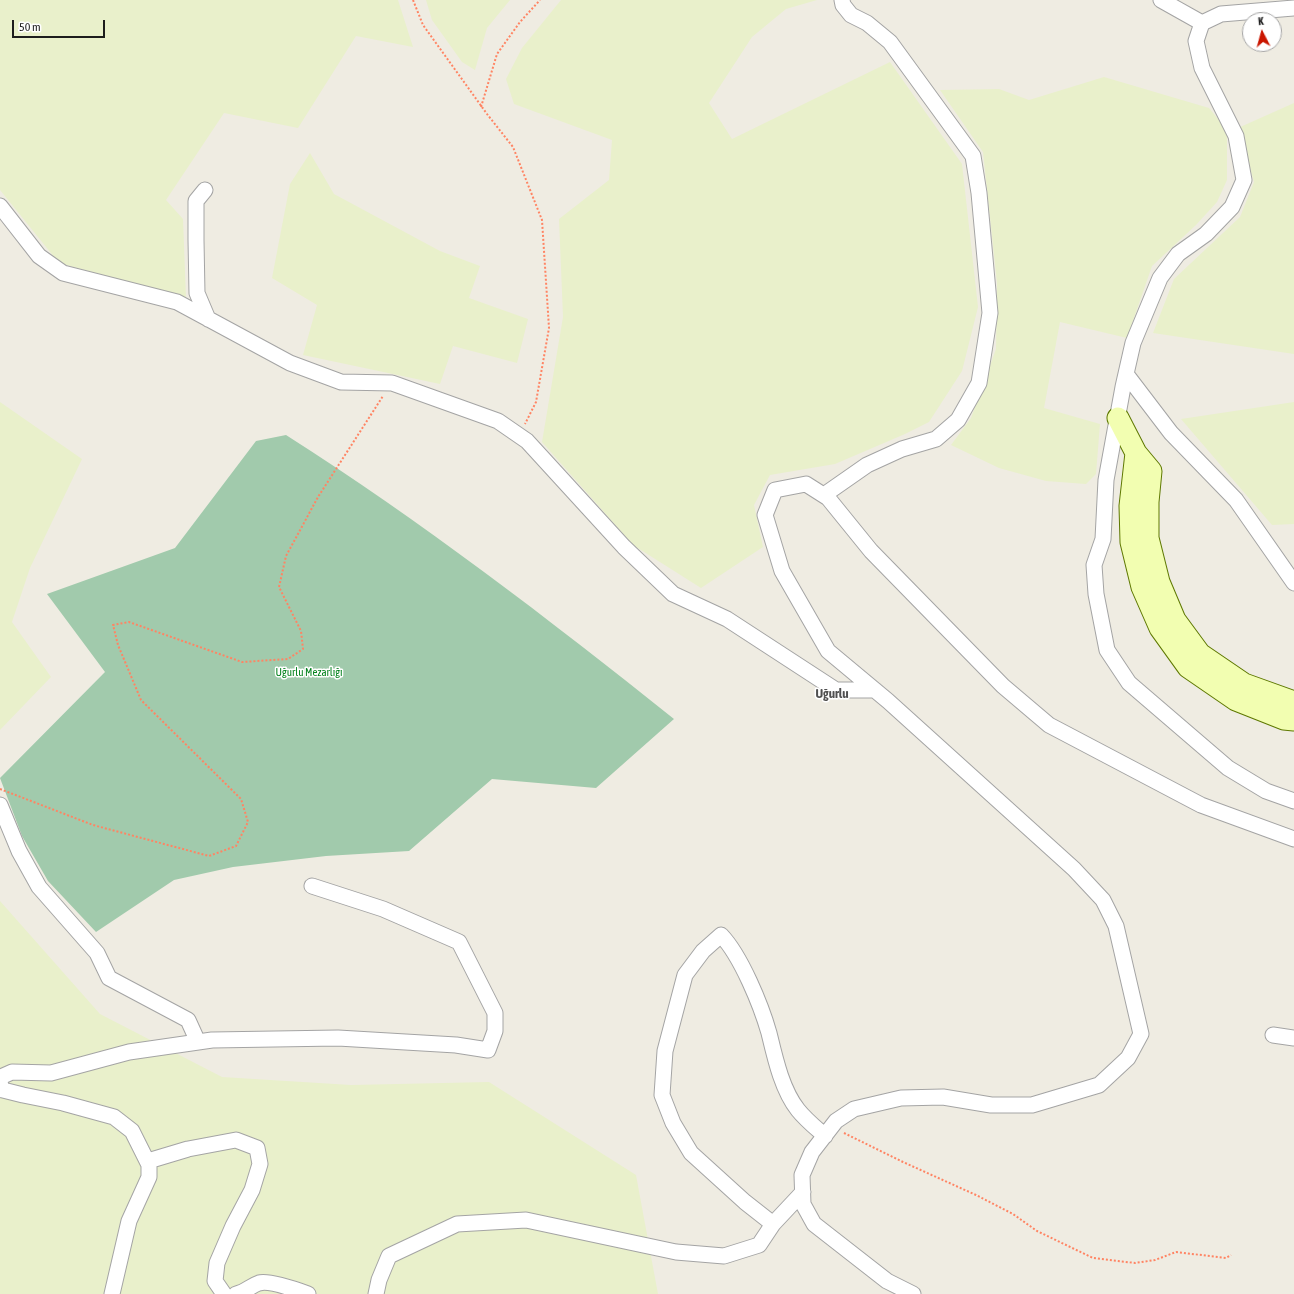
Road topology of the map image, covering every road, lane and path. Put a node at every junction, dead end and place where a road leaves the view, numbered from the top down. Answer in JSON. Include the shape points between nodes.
{"nodes":[{"id":1,"x":413,"y":0,"type":"edge"},
{"id":2,"x":540,"y":0,"type":"edge"},
{"id":3,"x":842,"y":0,"type":"edge"},
{"id":4,"x":1161,"y":0,"type":"edge"},
{"id":5,"x":1294,"y":8,"type":"edge"},
{"id":6,"x":1202,"y":23,"type":"junction"},
{"id":7,"x":482,"y":107,"type":"junction"},
{"id":8,"x":205,"y":190,"type":"dead end"},
{"id":9,"x":0,"y":206,"type":"edge"},
{"id":10,"x":208,"y":319,"type":"junction"},
{"id":11,"x":1126,"y":374,"type":"junction"},
{"id":12,"x":392,"y":383,"type":"junction"},
{"id":13,"x":1118,"y":418,"type":"junction"},
{"id":14,"x":519,"y":436,"type":"junction"},
{"id":15,"x":1136,"y":453,"type":"junction"},
{"id":16,"x":824,"y":495,"type":"junction"},
{"id":17,"x":1294,"y":583,"type":"edge"},
{"id":18,"x":875,"y":690,"type":"junction"},
{"id":19,"x":1294,"y":702,"type":"edge"},
{"id":20,"x":1294,"y":720,"type":"edge"},
{"id":21,"x":0,"y":789,"type":"edge"},
{"id":22,"x":1294,"y":801,"type":"edge"},
{"id":23,"x":0,"y":805,"type":"edge"},
{"id":24,"x":1294,"y":839,"type":"edge"},
{"id":25,"x":312,"y":886,"type":"dead end"},
{"id":26,"x":1273,"y":1035,"type":"dead end"},
{"id":27,"x":1294,"y":1038,"type":"edge"},
{"id":28,"x":198,"y":1042,"type":"junction"},
{"id":29,"x":0,"y":1081,"type":"edge"},
{"id":30,"x":0,"y":1084,"type":"edge"},
{"id":31,"x":828,"y":1131,"type":"junction"},
{"id":32,"x":148,"y":1161,"type":"junction"},
{"id":33,"x":803,"y":1192,"type":"junction"},
{"id":34,"x":773,"y":1224,"type":"junction"},
{"id":35,"x":1231,"y":1255,"type":"dead end"},
{"id":36,"x":112,"y":1294,"type":"edge"},
{"id":37,"x":224,"y":1294,"type":"edge"},
{"id":38,"x":236,"y":1294,"type":"edge"},
{"id":39,"x":308,"y":1294,"type":"edge"},
{"id":40,"x":376,"y":1294,"type":"edge"},
{"id":41,"x":913,"y":1294,"type":"edge"}],
"edges":[{"from":1,"to":7,"type":"path","via":[[423,25]]},
{"from":2,"to":7,"type":"path","via":[[497,54]]},
{"from":3,"to":16,"type":"street","via":[[851,15],[868,23],[890,42],[974,156],[990,313],[979,383],[958,420],[936,439],[867,465]]},
{"from":4,"to":6,"type":"street"},
{"from":5,"to":6,"type":"street","via":[[1221,14]]},
{"from":6,"to":11,"type":"street","via":[[1196,41],[1202,68],[1236,136],[1244,180],[1232,207],[1206,234],[1178,254],[1160,278],[1133,343]]},
{"from":7,"to":14,"type":"path","via":[[513,147],[542,220],[548,328],[536,402]]},
{"from":8,"to":10,"type":"street","via":[[196,201],[197,293]]},
{"from":9,"to":10,"type":"street","via":[[39,256],[63,273],[177,302]]},
{"from":10,"to":12,"type":"street","via":[[290,363],[341,382]]},
{"from":11,"to":13,"type":"street"},
{"from":11,"to":17,"type":"street","via":[[1171,433],[1236,500]]},
{"from":12,"to":14,"type":"street","via":[[498,421]]},
{"from":12,"to":21,"type":"path","via":[[318,497],[286,556],[279,587],[301,631],[303,649],[288,659],[242,662],[129,622],[113,624],[118,645],[141,700],[242,799],[248,822],[236,846],[208,856],[93,825]]},
{"from":13,"to":15,"type":"main road"},
{"from":13,"to":22,"type":"street","via":[[1106,480],[1103,539],[1094,565],[1096,594],[1107,650],[1129,683],[1228,768],[1266,791]]},
{"from":14,"to":18,"type":"street","via":[[624,547],[673,594],[727,619],[836,690]]},
{"from":15,"to":19,"type":"main road","via":[[1151,471],[1148,538],[1159,582],[1176,620],[1200,654],[1244,684]]},
{"from":15,"to":20,"type":"main road","via":[[1130,506],[1131,542],[1142,587],[1160,628],[1188,667],[1236,700],[1284,719]]},
{"from":16,"to":18,"type":"street","via":[[806,484],[775,490],[765,515],[782,571],[828,651]]},
{"from":16,"to":24,"type":"street","via":[[871,551],[1003,686],[1049,725],[1201,805]]},
{"from":18,"to":31,"type":"street","via":[[1074,869],[1103,900],[1116,926],[1141,1034],[1128,1058],[1099,1085],[1032,1105],[991,1105],[943,1097],[901,1098],[854,1109],[836,1121]]},
{"from":23,"to":28,"type":"street","via":[[39,887],[98,952],[109,978],[188,1020]]},
{"from":25,"to":28,"type":"street","via":[[383,909],[459,942],[495,1013],[495,1032],[488,1050],[456,1045],[338,1038]]},
{"from":26,"to":27,"type":"street"},
{"from":28,"to":29,"type":"street","via":[[129,1052],[51,1073],[12,1072],[3,1076]]},
{"from":30,"to":32,"type":"street","via":[[3,1090],[23,1096],[63,1103],[114,1117],[132,1131]]},
{"from":31,"to":33,"type":"street","via":[[812,1152],[802,1175]]},
{"from":31,"to":34,"type":"street","via":[[798,1110],[775,1059],[768,1032],[742,966],[721,935],[703,951],[684,976],[665,1051],[662,1095],[673,1123],[692,1153]]},
{"from":31,"to":35,"type":"path","via":[[976,1195],[1013,1214],[1037,1231],[1093,1258],[1134,1263],[1155,1260],[1176,1252],[1226,1258]]},
{"from":32,"to":36,"type":"street","via":[[149,1177],[128,1221]]},
{"from":32,"to":37,"type":"street","via":[[188,1149],[236,1140],[257,1148],[260,1164],[252,1190],[216,1263],[215,1282]]},
{"from":33,"to":34,"type":"street"},
{"from":33,"to":41,"type":"street","via":[[803,1204],[814,1224],[887,1281]]},
{"from":34,"to":40,"type":"street","via":[[759,1245],[724,1256],[676,1252],[526,1220],[457,1224],[389,1256]]},
{"from":38,"to":39,"type":"street","via":[[245,1292],[259,1283],[278,1285]]}]}
